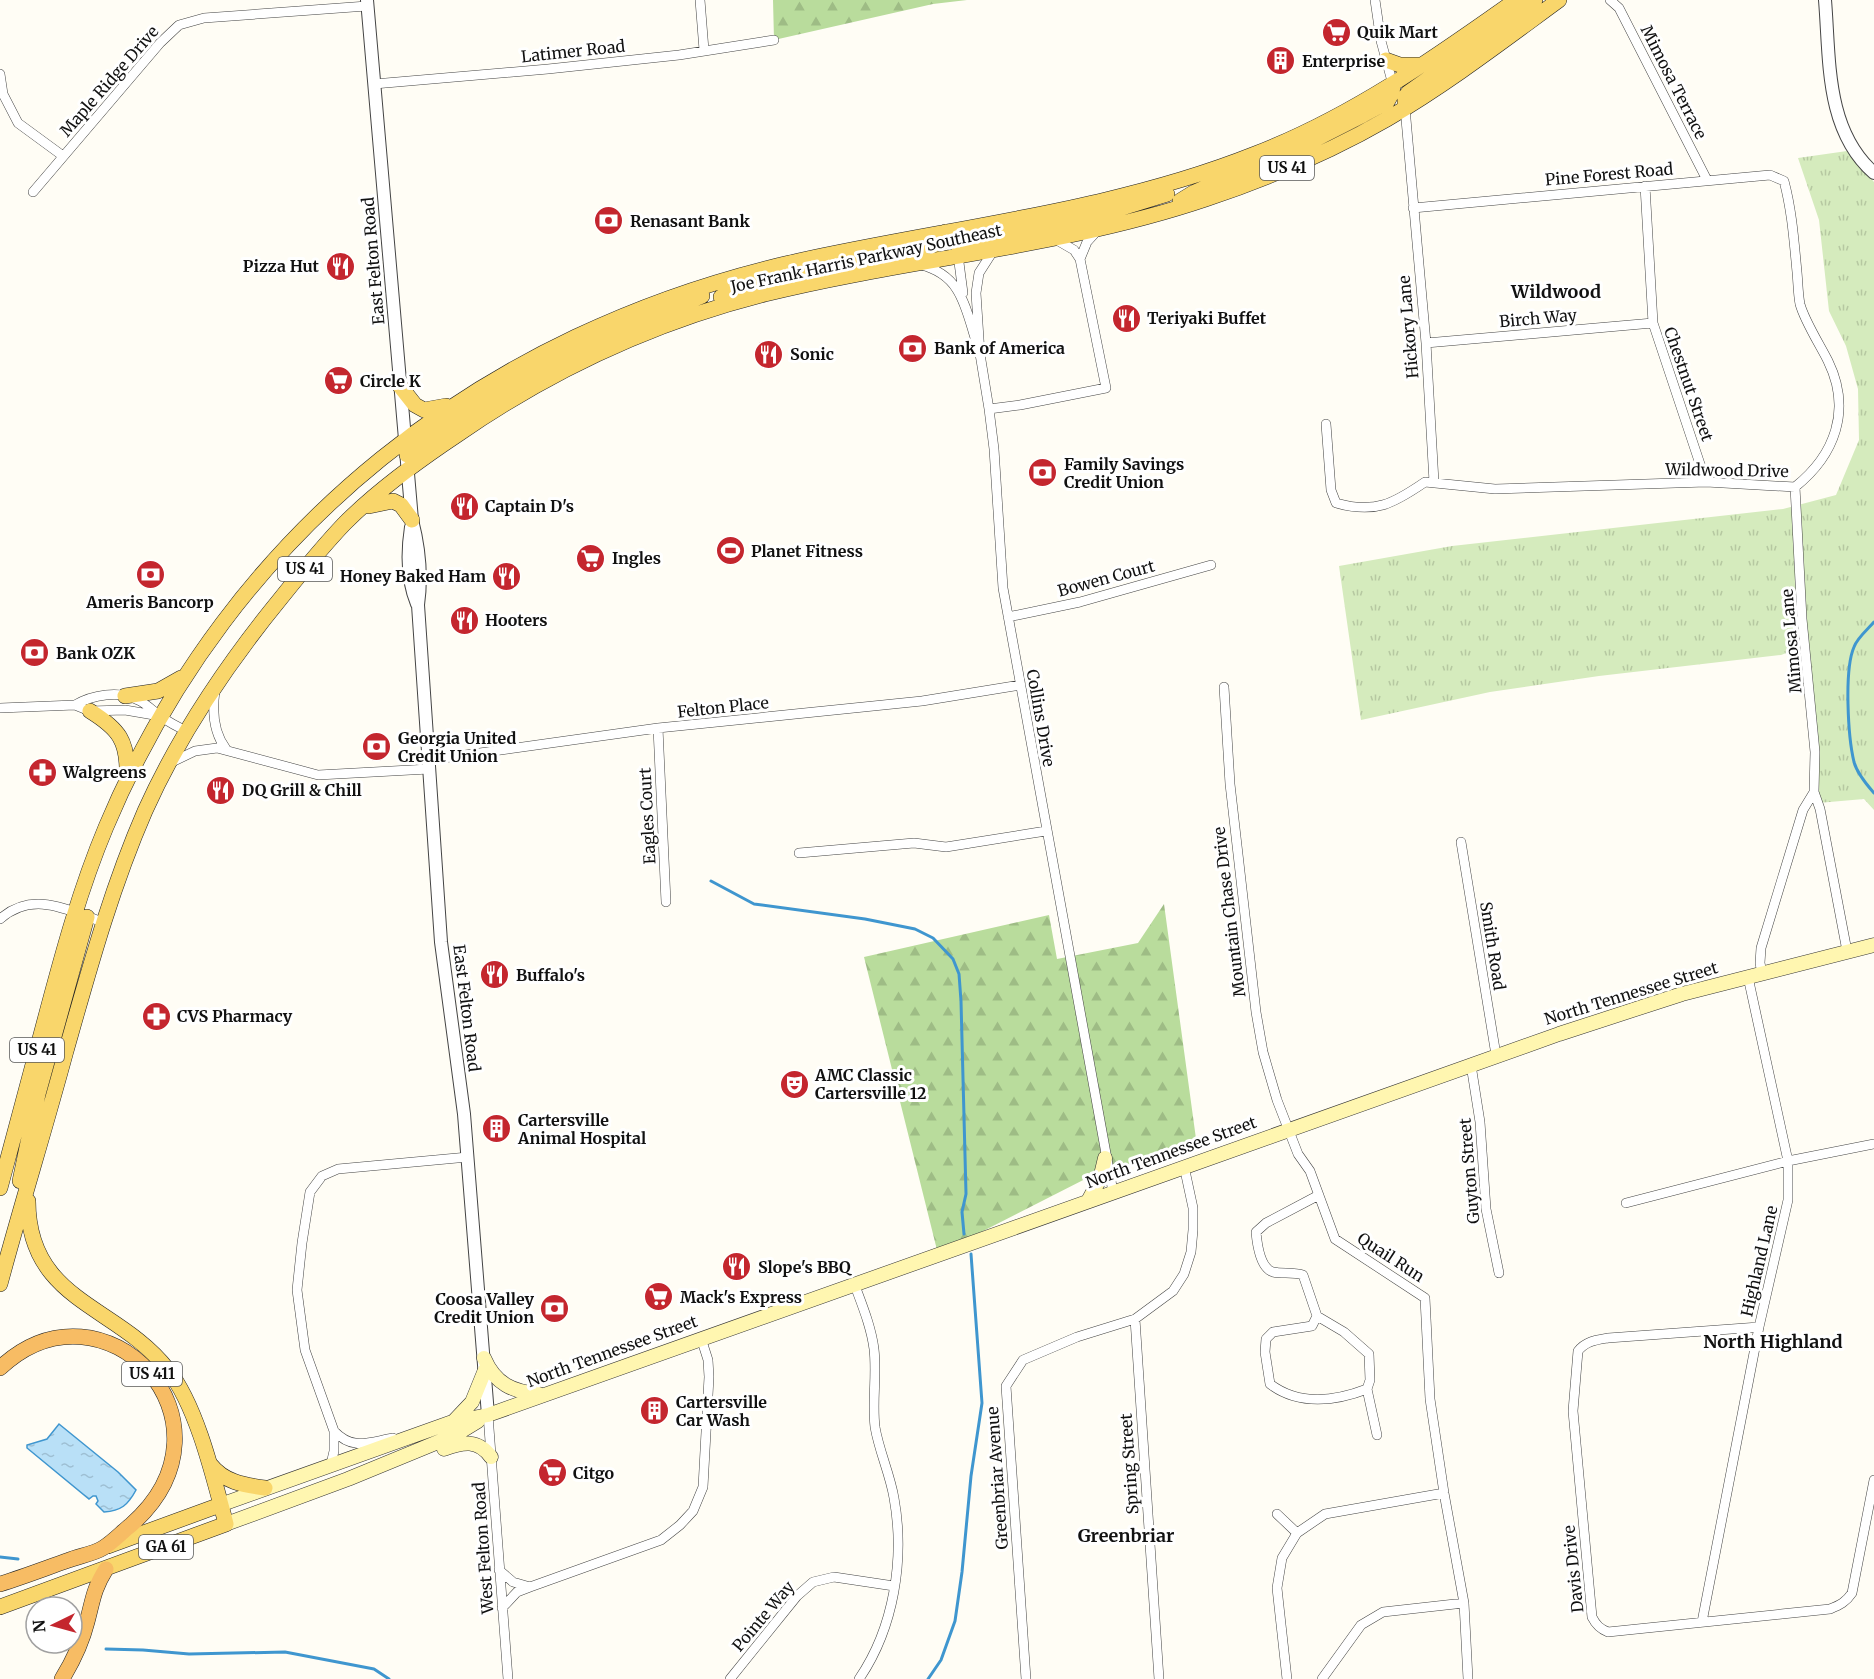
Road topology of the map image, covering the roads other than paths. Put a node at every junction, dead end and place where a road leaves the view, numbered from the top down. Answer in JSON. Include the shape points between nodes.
{"nodes":[{"id":1,"x":700,"y":0,"type":"edge"},
{"id":2,"x":1375,"y":0,"type":"edge"},
{"id":3,"x":1516,"y":0,"type":"edge"},
{"id":4,"x":1535,"y":0,"type":"edge"},
{"id":5,"x":1559,"y":0,"type":"edge"},
{"id":6,"x":1610,"y":0,"type":"edge"},
{"id":7,"x":1825,"y":0,"type":"edge"},
{"id":8,"x":367,"y":3,"type":"edge"},
{"id":9,"x":774,"y":40,"type":"dead end"},
{"id":10,"x":704,"y":50,"type":"junction"},
{"id":11,"x":1386,"y":60,"type":"junction"},
{"id":12,"x":1424,"y":65,"type":"junction"},
{"id":13,"x":0,"y":74,"type":"edge"},
{"id":14,"x":374,"y":84,"type":"junction"},
{"id":15,"x":1393,"y":85,"type":"junction"},
{"id":16,"x":1405,"y":108,"type":"junction"},
{"id":17,"x":63,"y":156,"type":"junction"},
{"id":18,"x":1874,"y":173,"type":"edge"},
{"id":19,"x":1200,"y":174,"type":"junction"},
{"id":20,"x":1707,"y":180,"type":"junction"},
{"id":21,"x":1645,"y":186,"type":"junction"},
{"id":22,"x":33,"y":192,"type":"dead end"},
{"id":23,"x":1790,"y":203,"type":"joint"},
{"id":24,"x":1413,"y":208,"type":"junction"},
{"id":25,"x":1162,"y":212,"type":"junction"},
{"id":26,"x":1101,"y":227,"type":"junction"},
{"id":27,"x":945,"y":232,"type":"junction"},
{"id":28,"x":1050,"y":238,"type":"junction"},
{"id":29,"x":994,"y":248,"type":"junction"},
{"id":30,"x":958,"y":255,"type":"junction"},
{"id":31,"x":1080,"y":259,"type":"junction"},
{"id":32,"x":916,"y":264,"type":"junction"},
{"id":33,"x":736,"y":276,"type":"junction"},
{"id":34,"x":964,"y":304,"type":"junction"},
{"id":35,"x":688,"y":317,"type":"junction"},
{"id":36,"x":1653,"y":323,"type":"junction"},
{"id":37,"x":1425,"y":343,"type":"junction"},
{"id":38,"x":980,"y":354,"type":"junction"},
{"id":39,"x":400,"y":386,"type":"junction"},
{"id":40,"x":457,"y":402,"type":"junction"},
{"id":41,"x":989,"y":409,"type":"junction"},
{"id":42,"x":1326,"y":424,"type":"dead end"},
{"id":43,"x":407,"y":454,"type":"junction"},
{"id":44,"x":1434,"y":482,"type":"junction"},
{"id":45,"x":1706,"y":482,"type":"junction"},
{"id":46,"x":1796,"y":487,"type":"junction"},
{"id":47,"x":361,"y":509,"type":"junction"},
{"id":48,"x":412,"y":520,"type":"junction"},
{"id":49,"x":1211,"y":565,"type":"dead end"},
{"id":50,"x":1008,"y":617,"type":"junction"},
{"id":51,"x":186,"y":675,"type":"junction"},
{"id":52,"x":217,"y":683,"type":"junction"},
{"id":53,"x":1020,"y":685,"type":"junction"},
{"id":54,"x":1224,"y":687,"type":"dead end"},
{"id":55,"x":125,"y":696,"type":"junction"},
{"id":56,"x":75,"y":705,"type":"junction"},
{"id":57,"x":0,"y":708,"type":"edge"},
{"id":58,"x":90,"y":711,"type":"junction"},
{"id":59,"x":160,"y":716,"type":"junction"},
{"id":60,"x":658,"y":728,"type":"junction"},
{"id":61,"x":186,"y":731,"type":"junction"},
{"id":62,"x":226,"y":749,"type":"junction"},
{"id":63,"x":429,"y":764,"type":"junction"},
{"id":64,"x":167,"y":765,"type":"junction"},
{"id":65,"x":127,"y":779,"type":"junction"},
{"id":66,"x":1814,"y":792,"type":"junction"},
{"id":67,"x":1046,"y":831,"type":"junction"},
{"id":68,"x":1461,"y":842,"type":"dead end"},
{"id":69,"x":799,"y":853,"type":"dead end"},
{"id":70,"x":666,"y":902,"type":"dead end"},
{"id":71,"x":80,"y":915,"type":"junction"},
{"id":72,"x":0,"y":919,"type":"edge"},
{"id":73,"x":103,"y":922,"type":"junction"},
{"id":74,"x":1874,"y":945,"type":"edge"},
{"id":75,"x":1847,"y":951,"type":"junction"},
{"id":76,"x":1762,"y":973,"type":"junction"},
{"id":77,"x":1748,"y":977,"type":"junction"},
{"id":78,"x":1496,"y":1055,"type":"junction"},
{"id":79,"x":1471,"y":1065,"type":"junction"},
{"id":80,"x":1288,"y":1130,"type":"junction"},
{"id":81,"x":1874,"y":1144,"type":"edge"},
{"id":82,"x":468,"y":1157,"type":"junction"},
{"id":83,"x":1105,"y":1158,"type":"junction"},
{"id":84,"x":1788,"y":1161,"type":"junction"},
{"id":85,"x":1184,"y":1166,"type":"junction"},
{"id":86,"x":28,"y":1182,"type":"junction"},
{"id":87,"x":0,"y":1188,"type":"edge"},
{"id":88,"x":1113,"y":1192,"type":"junction"},
{"id":89,"x":1319,"y":1195,"type":"junction"},
{"id":90,"x":1088,"y":1201,"type":"junction"},
{"id":91,"x":1626,"y":1203,"type":"dead end"},
{"id":92,"x":19,"y":1216,"type":"junction"},
{"id":93,"x":1499,"y":1273,"type":"dead end"},
{"id":94,"x":854,"y":1283,"type":"junction"},
{"id":95,"x":0,"y":1284,"type":"edge"},
{"id":96,"x":1317,"y":1316,"type":"junction"},
{"id":97,"x":1135,"y":1319,"type":"junction"},
{"id":98,"x":1759,"y":1327,"type":"junction"},
{"id":99,"x":701,"y":1338,"type":"junction"},
{"id":100,"x":484,"y":1364,"type":"junction"},
{"id":101,"x":0,"y":1368,"type":"edge"},
{"id":102,"x":1367,"y":1389,"type":"junction"},
{"id":103,"x":544,"y":1394,"type":"junction"},
{"id":104,"x":488,"y":1415,"type":"junction"},
{"id":105,"x":452,"y":1422,"type":"junction"},
{"id":106,"x":334,"y":1431,"type":"junction"},
{"id":107,"x":418,"y":1434,"type":"junction"},
{"id":108,"x":1377,"y":1435,"type":"dead end"},
{"id":109,"x":491,"y":1458,"type":"junction"},
{"id":110,"x":209,"y":1463,"type":"junction"},
{"id":111,"x":331,"y":1464,"type":"junction"},
{"id":112,"x":348,"y":1479,"type":"junction"},
{"id":113,"x":1874,"y":1480,"type":"edge"},
{"id":114,"x":266,"y":1488,"type":"junction"},
{"id":115,"x":1444,"y":1493,"type":"junction"},
{"id":116,"x":220,"y":1505,"type":"junction"},
{"id":117,"x":1277,"y":1514,"type":"dead end"},
{"id":118,"x":226,"y":1524,"type":"junction"},
{"id":119,"x":1297,"y":1533,"type":"junction"},
{"id":120,"x":103,"y":1548,"type":"junction"},
{"id":121,"x":106,"y":1569,"type":"junction"},
{"id":122,"x":499,"y":1570,"type":"junction"},
{"id":123,"x":0,"y":1584,"type":"edge"},
{"id":124,"x":894,"y":1586,"type":"junction"},
{"id":125,"x":530,"y":1587,"type":"junction"},
{"id":126,"x":1464,"y":1603,"type":"junction"},
{"id":127,"x":0,"y":1607,"type":"edge"},
{"id":128,"x":502,"y":1608,"type":"junction"},
{"id":129,"x":1702,"y":1623,"type":"junction"},
{"id":130,"x":62,"y":1679,"type":"edge"},
{"id":131,"x":508,"y":1679,"type":"edge"},
{"id":132,"x":730,"y":1679,"type":"edge"},
{"id":133,"x":859,"y":1679,"type":"edge"},
{"id":134,"x":1026,"y":1679,"type":"edge"},
{"id":135,"x":1159,"y":1679,"type":"edge"},
{"id":136,"x":1287,"y":1679,"type":"edge"},
{"id":137,"x":1322,"y":1679,"type":"edge"},
{"id":138,"x":1468,"y":1679,"type":"edge"}],
"edges":[{"from":1,"to":10,"type":"street"},
{"from":2,"to":11,"type":"street"},
{"from":3,"to":12,"type":"main road","name":"Joe Frank Harris Parkway Southeast","number":"US 41"},
{"from":4,"to":16,"type":"main road","via":[[1408,93]]},
{"from":5,"to":16,"type":"main road","name":"Joe Frank Harris Parkway Southeast","number":"US 41"},
{"from":6,"to":20,"type":"street","name":"Mimosa Terrace","via":[[1619,8]]},
{"from":7,"to":18,"type":"street","via":[[1837,116],[1853,151]]},
{"from":8,"to":14,"type":"street","name":"East Felton Road"},
{"from":8,"to":17,"type":"street","name":"Maple Ridge Drive","via":[[204,18],[178,25]]},
{"from":9,"to":10,"type":"street","name":"Latimer Road"},
{"from":10,"to":14,"type":"street","name":"Latimer Road"},
{"from":11,"to":12,"type":"main road","via":[[1400,65]]},
{"from":11,"to":15,"type":"street"},
{"from":12,"to":15,"type":"main road","name":"Joe Frank Harris Parkway Southeast","number":"US 41"},
{"from":13,"to":17,"type":"street","via":[[3,94],[18,123]]},
{"from":14,"to":39,"type":"street","name":"East Felton Road"},
{"from":15,"to":19,"type":"main road","name":"Joe Frank Harris Parkway Southeast","number":"US 41","via":[[1292,139]]},
{"from":15,"to":25,"type":"main road","via":[[1387,102],[1363,116],[1193,193]]},
{"from":16,"to":24,"type":"street","name":"Hickory Lane"},
{"from":16,"to":25,"type":"main road","name":"Joe Frank Harris Parkway Southeast","number":"US 41","via":[[1299,163]]},
{"from":17,"to":22,"type":"street","name":"Maple Ridge Drive"},
{"from":19,"to":27,"type":"main road","name":"Joe Frank Harris Parkway Southeast","number":"US 41","via":[[1091,204]]},
{"from":19,"to":30,"type":"main road","via":[[1179,190],[1124,209],[967,242],[960,246]]},
{"from":20,"to":21,"type":"street","name":"Pine Forest Road"},
{"from":20,"to":23,"type":"street","name":"Pine Forest Road","via":[[1770,175],[1784,181]]},
{"from":21,"to":24,"type":"street","name":"Pine Forest Road"},
{"from":21,"to":36,"type":"street","name":"Chestnut Street"},
{"from":23,"to":46,"type":"street","name":"Wildwood Drive","via":[[1800,305],[1830,364],[1839,400],[1835,435],[1828,451]]},
{"from":24,"to":37,"type":"street","name":"Hickory Lane"},
{"from":25,"to":26,"type":"main road","name":"Joe Frank Harris Parkway Southeast","number":"US 41"},
{"from":26,"to":28,"type":"main road","name":"Joe Frank Harris Parkway Southeast","number":"US 41"},
{"from":26,"to":31,"type":"street","via":[[1090,238]]},
{"from":27,"to":33,"type":"main road","name":"Joe Frank Harris Parkway Southeast","number":"US 41"},
{"from":27,"to":35,"type":"main road","via":[[944,240],[938,244],[781,277],[709,302]]},
{"from":28,"to":29,"type":"main road","name":"Joe Frank Harris Parkway Southeast","number":"US 41"},
{"from":28,"to":31,"type":"street","via":[[1069,246]]},
{"from":29,"to":30,"type":"main road","name":"Joe Frank Harris Parkway Southeast","number":"US 41"},
{"from":29,"to":38,"type":"street","name":"Collins Drive","via":[[976,286]]},
{"from":30,"to":32,"type":"main road","name":"Joe Frank Harris Parkway Southeast","number":"US 41"},
{"from":30,"to":34,"type":"street"},
{"from":31,"to":41,"type":"street","via":[[1106,388]]},
{"from":32,"to":34,"type":"street","via":[[945,274]]},
{"from":32,"to":35,"type":"main road","name":"Joe Frank Harris Parkway Southeast","number":"US 41","via":[[763,295]]},
{"from":33,"to":40,"type":"main road","name":"Joe Frank Harris Parkway Southeast","number":"US 41","via":[[660,300],[584,332]]},
{"from":33,"to":43,"type":"main road","via":[[734,283],[602,338],[535,372]]},
{"from":34,"to":38,"type":"street"},
{"from":35,"to":43,"type":"main road","name":"Joe Frank Harris Parkway Southeast","number":"US 41","via":[[544,380]]},
{"from":36,"to":37,"type":"street","name":"Birch Way"},
{"from":36,"to":45,"type":"street","name":"Chestnut Street"},
{"from":37,"to":44,"type":"street","name":"Hickory Lane"},
{"from":38,"to":41,"type":"street","name":"Collins Drive"},
{"from":39,"to":40,"type":"main road","via":[[424,410]]},
{"from":39,"to":43,"type":"street","name":"East Felton Road"},
{"from":40,"to":43,"type":"main road","name":"Joe Frank Harris Parkway Southeast","number":"US 41"},
{"from":41,"to":50,"type":"street","name":"Collins Drive"},
{"from":42,"to":44,"type":"street","via":[[1331,490],[1336,503],[1353,508],[1385,506],[1425,482]]},
{"from":43,"to":47,"type":"main road","name":"Joe Frank Harris Parkway Southeast","number":"US 41"},
{"from":43,"to":48,"type":"street","name":"East Felton Road"},
{"from":43,"to":51,"type":"main road","name":"Joe Frank Harris Parkway Southeast","number":"US 41","via":[[329,502],[234,607]]},
{"from":44,"to":45,"type":"street","name":"Wildwood Drive","via":[[1495,489]]},
{"from":45,"to":46,"type":"street","name":"Wildwood Drive"},
{"from":46,"to":66,"type":"street","name":"Mimosa Lane","via":[[1802,619],[1815,752]]},
{"from":47,"to":48,"type":"main road","via":[[393,501]]},
{"from":47,"to":52,"type":"main road","name":"Joe Frank Harris Parkway Southeast","number":"US 41","via":[[310,563]]},
{"from":48,"to":63,"type":"street","name":"East Felton Road","via":[[408,547],[411,589],[418,605]]},
{"from":49,"to":50,"type":"street","name":"Bowen Court","via":[[1080,602]]},
{"from":50,"to":53,"type":"street","name":"Collins Drive"},
{"from":51,"to":55,"type":"main road","via":[[158,690]]},
{"from":51,"to":59,"type":"main road","name":"Joe Frank Harris Parkway Southeast","number":"US 41"},
{"from":52,"to":61,"type":"main road","name":"Joe Frank Harris Parkway Southeast","number":"US 41"},
{"from":52,"to":62,"type":"street","via":[[214,726]]},
{"from":53,"to":60,"type":"street","name":"Felton Place","via":[[922,701]]},
{"from":53,"to":67,"type":"street","name":"Collins Drive"},
{"from":54,"to":80,"type":"street","name":"Mountain Chase Drive","via":[[1230,784],[1257,1018],[1263,1052]]},
{"from":55,"to":56,"type":"street","via":[[89,697]]},
{"from":55,"to":59,"type":"street","via":[[140,700]]},
{"from":56,"to":57,"type":"street"},
{"from":56,"to":58,"type":"street"},
{"from":58,"to":59,"type":"street","via":[[125,710]]},
{"from":58,"to":65,"type":"main road","via":[[119,735],[127,752]]},
{"from":59,"to":61,"type":"street"},
{"from":59,"to":65,"type":"main road","name":"Joe Frank Harris Parkway Southeast","number":"US 41"},
{"from":60,"to":63,"type":"street","name":"Felton Place"},
{"from":60,"to":70,"type":"street","name":"Eagles Court"},
{"from":61,"to":64,"type":"main road","name":"Joe Frank Harris Parkway Southeast","number":"US 41"},
{"from":62,"to":63,"type":"street","name":"Felton Place","via":[[318,775]]},
{"from":62,"to":64,"type":"street","via":[[202,749]]},
{"from":63,"to":82,"type":"street","name":"East Felton Road","via":[[444,969]]},
{"from":64,"to":73,"type":"main road","name":"Joe Frank Harris Parkway Southeast","number":"US 41","via":[[129,849]]},
{"from":65,"to":71,"type":"main road","name":"Joe Frank Harris Parkway Southeast","number":"US 41","via":[[100,841]]},
{"from":66,"to":75,"type":"street","name":"Mimosa Lane"},
{"from":66,"to":76,"type":"street","name":"Mimosa Lane","via":[[1803,810],[1761,948]]},
{"from":67,"to":69,"type":"street","via":[[946,847],[914,843]]},
{"from":67,"to":83,"type":"street","name":"Collins Drive"},
{"from":68,"to":78,"type":"street","name":"Smith Road"},
{"from":71,"to":72,"type":"street","via":[[34,903],[18,906]]},
{"from":71,"to":73,"type":"street"},
{"from":71,"to":87,"type":"main road","name":"Joe Frank Harris Parkway Southeast","number":"US 41"},
{"from":71,"to":92,"type":"main road","via":[[22,1168]]},
{"from":73,"to":86,"type":"main road","name":"Joe Frank Harris Parkway Southeast","number":"US 41"},
{"from":74,"to":75,"type":"main road","name":"North Tennessee Street","number":"GA 61"},
{"from":75,"to":76,"type":"main road","name":"North Tennessee Street","number":"GA 61"},
{"from":76,"to":77,"type":"main road","name":"North Tennessee Street","number":"GA 61"},
{"from":77,"to":78,"type":"main road","name":"North Tennessee Street","number":"GA 61"},
{"from":77,"to":84,"type":"street","name":"Highland Lane"},
{"from":78,"to":79,"type":"main road","name":"North Tennessee Street","number":"GA 61"},
{"from":79,"to":80,"type":"main road","name":"North Tennessee Street","number":"GA 61"},
{"from":79,"to":93,"type":"street","name":"Guyton Street","via":[[1480,1122],[1486,1209]]},
{"from":80,"to":85,"type":"main road","name":"North Tennessee Street","number":"GA 61"},
{"from":80,"to":89,"type":"street","name":"Quail Run"},
{"from":81,"to":84,"type":"street"},
{"from":82,"to":100,"type":"street","name":"East Felton Road"},
{"from":82,"to":106,"type":"street","via":[[338,1169],[322,1176],[310,1191],[299,1268],[298,1311],[305,1350]]},
{"from":83,"to":88,"type":"street","name":"Collins Drive"},
{"from":83,"to":90,"type":"main road","via":[[1100,1179]]},
{"from":84,"to":91,"type":"street"},
{"from":84,"to":98,"type":"street","name":"Highland Lane","via":[[1788,1200]]},
{"from":85,"to":88,"type":"main road","name":"North Tennessee Street","number":"GA 61"},
{"from":85,"to":97,"type":"street","name":"Greenbriar Avenue","via":[[1193,1208],[1191,1252],[1184,1274],[1173,1291]]},
{"from":86,"to":92,"type":"main road","name":"Joe Frank Harris Parkway Southeast","number":"US 41"},
{"from":86,"to":110,"type":"main road","via":[[30,1228],[39,1256],[65,1288],[140,1342],[170,1371],[187,1402]]},
{"from":88,"to":90,"type":"main road","name":"North Tennessee Street","number":"GA 61"},
{"from":89,"to":96,"type":"street","via":[[1256,1232],[1271,1272],[1303,1275]]},
{"from":89,"to":115,"type":"street","name":"Quail Run","via":[[1335,1239],[1425,1298],[1430,1399]]},
{"from":90,"to":94,"type":"main road","name":"North Tennessee Street","number":"GA 61"},
{"from":92,"to":95,"type":"main road","name":"Joe Frank Harris Parkway Southeast","number":"US 41"},
{"from":94,"to":99,"type":"main road","name":"North Tennessee Street","number":"GA 61"},
{"from":94,"to":124,"type":"street","via":[[872,1335],[875,1428],[895,1507],[898,1552]]},
{"from":96,"to":102,"type":"street","via":[[1344,1332],[1369,1354]]},
{"from":96,"to":102,"type":"street","via":[[1312,1326],[1273,1332],[1266,1339],[1270,1384],[1296,1398],[1320,1400]]},
{"from":97,"to":134,"type":"street","name":"Greenbriar Avenue","via":[[1077,1337],[1023,1360],[1006,1386]]},
{"from":97,"to":135,"type":"street","name":"Spring Street"},
{"from":98,"to":129,"type":"street","name":"Highland Lane"},
{"from":98,"to":129,"type":"street","name":"Davis Drive","via":[[1608,1338],[1583,1345],[1576,1358],[1573,1411],[1592,1617],[1598,1627],[1608,1632]]},
{"from":99,"to":103,"type":"main road","name":"North Tennessee Street","number":"GA 61"},
{"from":99,"to":125,"type":"street","via":[[708,1360],[709,1387],[703,1487],[693,1511],[661,1540]]},
{"from":100,"to":103,"type":"main road","via":[[507,1386]]},
{"from":100,"to":104,"type":"street","name":"East Felton Road"},
{"from":100,"to":105,"type":"main road","via":[[472,1402]]},
{"from":101,"to":120,"type":"highway","number":"US 411","via":[[22,1350],[40,1342],[82,1337],[113,1345],[130,1355],[160,1385],[174,1425],[175,1450],[170,1470],[147,1509]]},
{"from":102,"to":108,"type":"street"},
{"from":103,"to":104,"type":"main road","name":"North Tennessee Street","number":"GA 61"},
{"from":104,"to":105,"type":"main road","name":"North Tennessee Street","number":"GA 61"},
{"from":104,"to":109,"type":"street","name":"West Felton Road"},
{"from":104,"to":112,"type":"main road","name":"North Tennessee Street","number":"GA 61","via":[[455,1435]]},
{"from":105,"to":107,"type":"main road","name":"North Tennessee Street","number":"GA 61"},
{"from":106,"to":107,"type":"street","via":[[347,1442],[358,1444]]},
{"from":106,"to":111,"type":"street"},
{"from":107,"to":111,"type":"main road","name":"North Tennessee Street","number":"GA 61"},
{"from":109,"to":112,"type":"main road","via":[[477,1445],[465,1442],[390,1469]]},
{"from":109,"to":122,"type":"street","name":"West Felton Road"},
{"from":110,"to":114,"type":"main road","via":[[230,1481]]},
{"from":110,"to":116,"type":"main road"},
{"from":111,"to":114,"type":"main road","name":"North Tennessee Street","number":"GA 61"},
{"from":112,"to":118,"type":"main road","name":"North Tennessee Street","number":"GA 61"},
{"from":113,"to":129,"type":"street","name":"Davis Drive","via":[[1852,1593],[1846,1601],[1830,1609]]},
{"from":114,"to":116,"type":"main road","name":"North Tennessee Street","number":"GA 61"},
{"from":115,"to":119,"type":"street","via":[[1325,1514]]},
{"from":115,"to":126,"type":"street","name":"Quail Run"},
{"from":116,"to":118,"type":"main road"},
{"from":116,"to":120,"type":"main road","number":"GA 61"},
{"from":117,"to":119,"type":"street"},
{"from":118,"to":121,"type":"main road","name":"North Tennessee Street","number":"GA 61"},
{"from":119,"to":136,"type":"street","via":[[1282,1558],[1277,1588]]},
{"from":120,"to":123,"type":"highway","number":"US 411"},
{"from":121,"to":127,"type":"main road","number":"GA 61"},
{"from":121,"to":130,"type":"highway","via":[[93,1593],[79,1646]]},
{"from":122,"to":125,"type":"street","via":[[513,1582]]},
{"from":122,"to":128,"type":"street","name":"West Felton Road"},
{"from":124,"to":132,"type":"street","name":"Pointe Way","via":[[834,1577],[813,1582],[797,1596]]},
{"from":124,"to":133,"type":"street","via":[[881,1635]]},
{"from":125,"to":128,"type":"street","via":[[516,1592]]},
{"from":126,"to":137,"type":"street","via":[[1383,1612],[1361,1625]]},
{"from":126,"to":138,"type":"street","name":"Quail Run"},
{"from":128,"to":131,"type":"street","name":"West Felton Road"}]}
